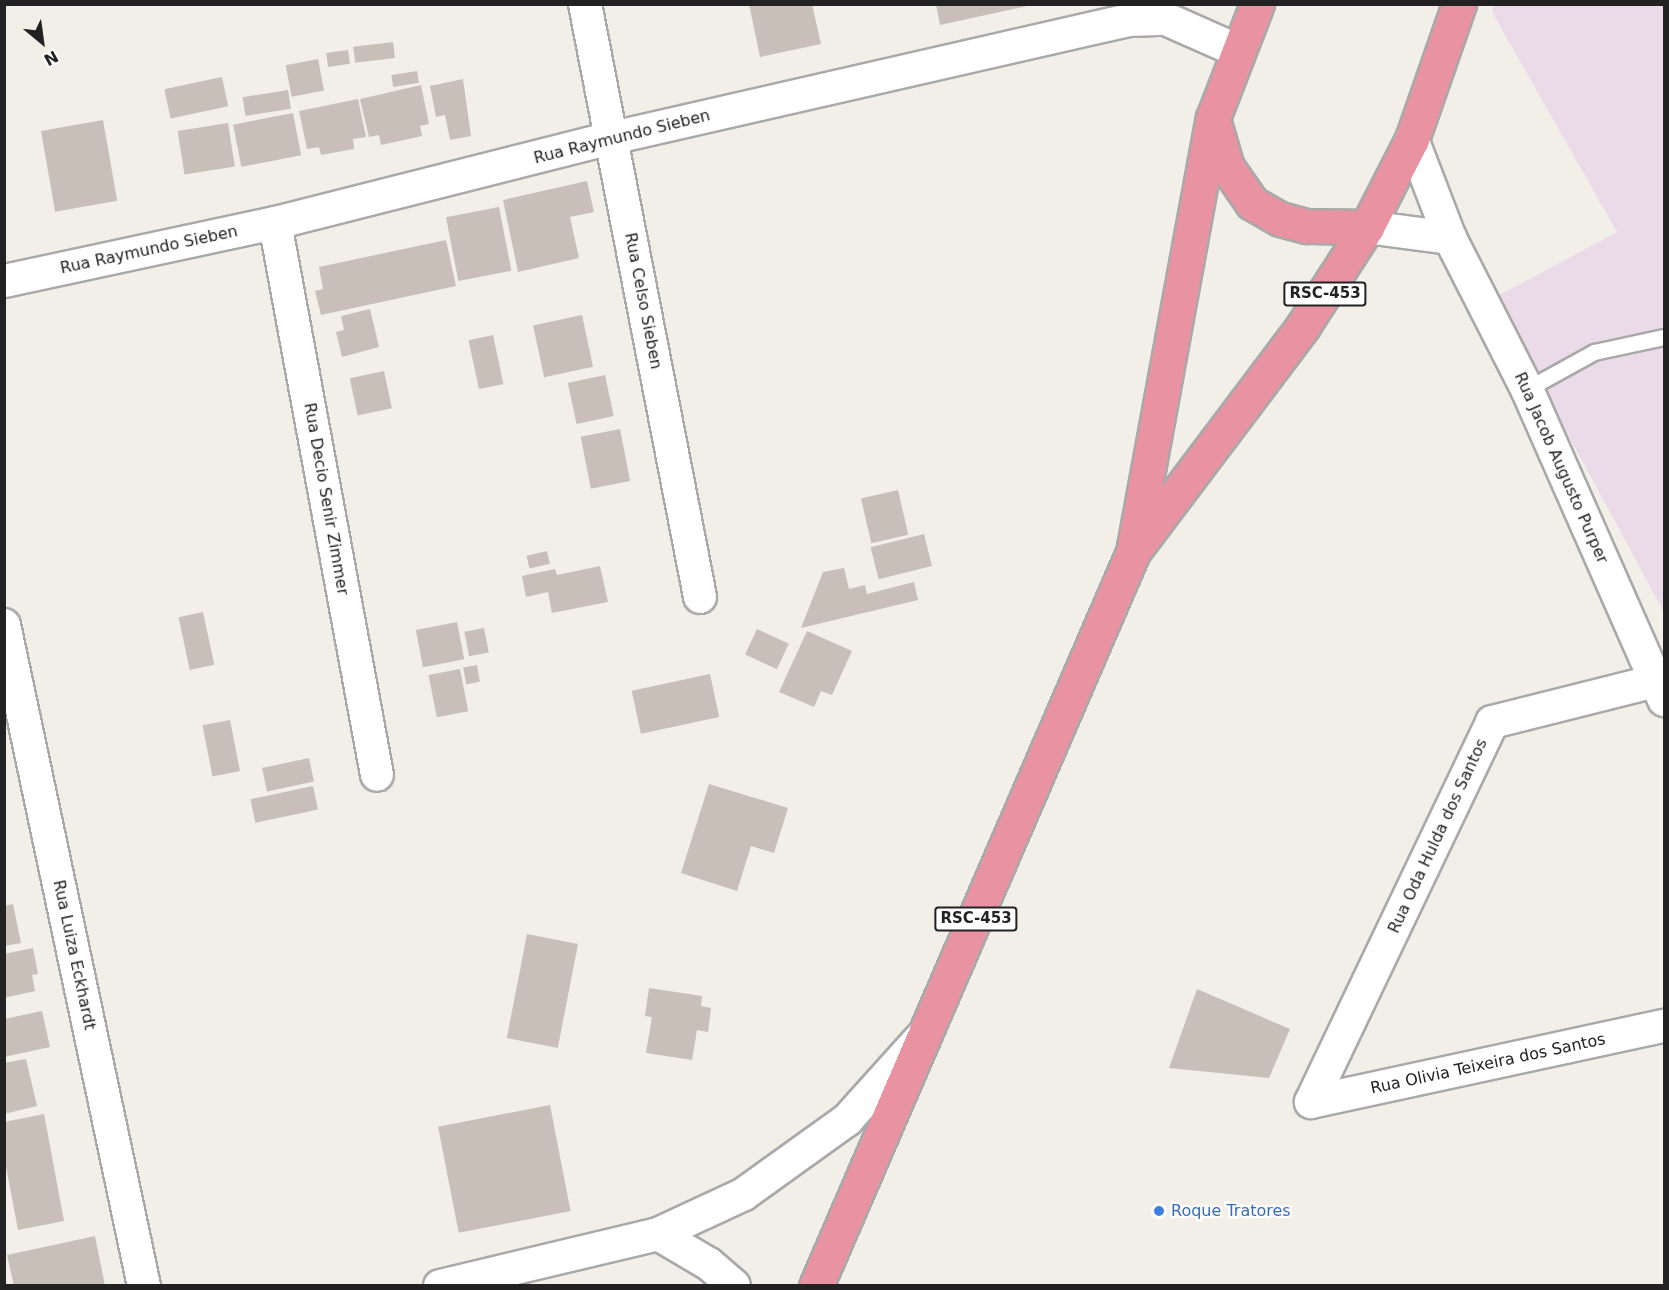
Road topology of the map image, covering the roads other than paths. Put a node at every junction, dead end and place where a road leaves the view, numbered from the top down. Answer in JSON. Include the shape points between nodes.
{"nodes":[{"id":1,"x":585,"y":4,"type":"edge"},
{"id":2,"x":1257,"y":4,"type":"edge"},
{"id":3,"x":1459,"y":4,"type":"edge"},
{"id":4,"x":1236,"y":50,"type":"junction"},
{"id":5,"x":1213,"y":118,"type":"junction"},
{"id":6,"x":612,"y":138,"type":"junction"},
{"id":7,"x":1412,"y":139,"type":"junction"},
{"id":8,"x":275,"y":223,"type":"junction"},
{"id":9,"x":1367,"y":227,"type":"junction"},
{"id":10,"x":1450,"y":238,"type":"junction"},
{"id":11,"x":4,"y":281,"type":"edge"},
{"id":12,"x":1665,"y":337,"type":"edge"},
{"id":13,"x":1527,"y":389,"type":"junction"},
{"id":14,"x":1133,"y":552,"type":"junction"},
{"id":15,"x":700,"y":597,"type":"dead end"},
{"id":16,"x":4,"y":625,"type":"edge"},
{"id":17,"x":1660,"y":691,"type":"edge"},
{"id":18,"x":377,"y":775,"type":"dead end"},
{"id":19,"x":1665,"y":1026,"type":"edge"},
{"id":20,"x":928,"y":1031,"type":"junction"},
{"id":21,"x":1311,"y":1102,"type":"joint"},
{"id":22,"x":658,"y":1234,"type":"junction"},
{"id":23,"x":144,"y":1286,"type":"edge"},
{"id":24,"x":441,"y":1286,"type":"edge"},
{"id":25,"x":734,"y":1286,"type":"edge"},
{"id":26,"x":816,"y":1286,"type":"edge"}],
"edges":[{"from":1,"to":6,"type":"street","name":"Rua Celso Sieben"},
{"from":2,"to":4,"type":"highway","number":"RSC-453"},
{"from":3,"to":7,"type":"highway","number":"RSC-453"},
{"from":4,"to":5,"type":"highway","number":"RSC-453"},
{"from":4,"to":6,"type":"street","name":"Rua Raymundo Sieben","via":[[1166,19],[1129,20]]},
{"from":5,"to":9,"type":"highway","via":[[1227,167],[1252,203],[1280,219],[1307,226]]},
{"from":5,"to":14,"type":"highway","number":"RSC-453"},
{"from":6,"to":8,"type":"street","name":"Rua Raymundo Sieben"},
{"from":6,"to":15,"type":"street","name":"Rua Celso Sieben"},
{"from":7,"to":9,"type":"highway","number":"RSC-453"},
{"from":7,"to":10,"type":"street","name":"Rua Jacob Augusto Purper"},
{"from":8,"to":11,"type":"street","name":"Rua Raymundo Sieben"},
{"from":8,"to":18,"type":"street","name":"Rua Decio Senir Zimmer"},
{"from":9,"to":10,"type":"street"},
{"from":9,"to":14,"type":"highway","number":"RSC-453","via":[[1296,335]]},
{"from":10,"to":13,"type":"street","name":"Rua Jacob Augusto Purper"},
{"from":12,"to":13,"type":"lane","via":[[1594,352]]},
{"from":13,"to":17,"type":"street","name":"Rua Jacob Augusto Purper"},
{"from":14,"to":20,"type":"highway","number":"RSC-453"},
{"from":16,"to":23,"type":"street","name":"Rua Luiza Eckhardt"},
{"from":17,"to":21,"type":"street","name":"Rua Oda Hulda dos Santos","via":[[1492,722]]},
{"from":19,"to":21,"type":"street","name":"Rua Olivia Teixeira dos Santos"},
{"from":20,"to":22,"type":"street","via":[[847,1120],[800,1156],[744,1194]]},
{"from":20,"to":26,"type":"highway","number":"RSC-453"},
{"from":22,"to":24,"type":"street"},
{"from":22,"to":25,"type":"street","via":[[709,1264]]}]}
